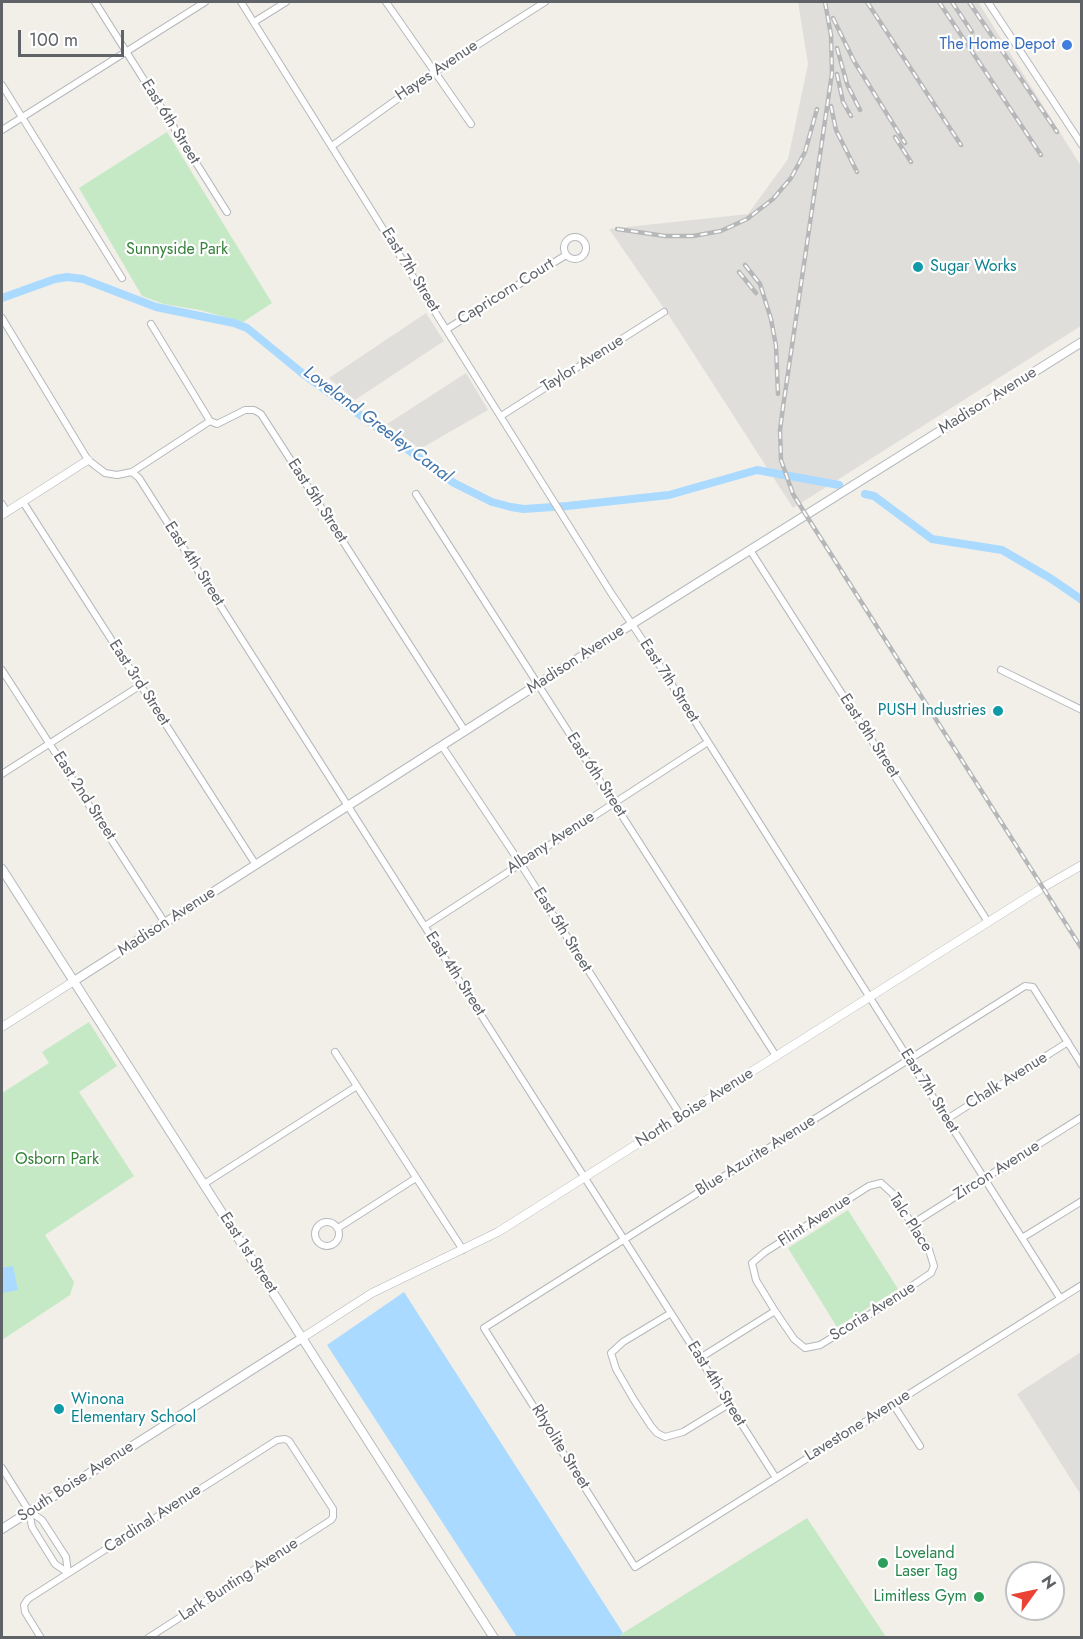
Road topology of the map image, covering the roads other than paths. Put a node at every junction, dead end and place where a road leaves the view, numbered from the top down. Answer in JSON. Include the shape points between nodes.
{"nodes":[{"id":1,"x":95,"y":2,"type":"edge"},
{"id":2,"x":205,"y":2,"type":"edge"},
{"id":3,"x":241,"y":2,"type":"edge"},
{"id":4,"x":286,"y":2,"type":"edge"},
{"id":5,"x":386,"y":2,"type":"edge"},
{"id":6,"x":545,"y":2,"type":"edge"},
{"id":7,"x":987,"y":2,"type":"edge"},
{"id":8,"x":254,"y":22,"type":"junction"},
{"id":9,"x":126,"y":51,"type":"junction"},
{"id":10,"x":435,"y":72,"type":"junction"},
{"id":11,"x":2,"y":85,"type":"edge"},
{"id":12,"x":22,"y":117,"type":"junction"},
{"id":13,"x":471,"y":124,"type":"dead end"},
{"id":14,"x":2,"y":130,"type":"edge"},
{"id":15,"x":1082,"y":145,"type":"edge"},
{"id":16,"x":332,"y":146,"type":"junction"},
{"id":17,"x":227,"y":212,"type":"dead end"},
{"id":18,"x":566,"y":255,"type":"dead end"},
{"id":19,"x":122,"y":278,"type":"dead end"},
{"id":20,"x":664,"y":312,"type":"dead end"},
{"id":21,"x":2,"y":318,"type":"edge"},
{"id":22,"x":152,"y":324,"type":"dead end"},
{"id":23,"x":447,"y":329,"type":"junction"},
{"id":24,"x":1082,"y":342,"type":"edge"},
{"id":25,"x":501,"y":416,"type":"junction"},
{"id":26,"x":210,"y":421,"type":"junction"},
{"id":27,"x":88,"y":460,"type":"junction"},
{"id":28,"x":132,"y":472,"type":"junction"},
{"id":29,"x":416,"y":494,"type":"dead end"},
{"id":30,"x":23,"y":502,"type":"junction"},
{"id":31,"x":2,"y":504,"type":"edge"},
{"id":32,"x":4,"y":514,"type":"edge"},
{"id":33,"x":750,"y":550,"type":"junction"},
{"id":34,"x":632,"y":624,"type":"junction"},
{"id":35,"x":2,"y":670,"type":"edge"},
{"id":36,"x":1001,"y":670,"type":"dead end"},
{"id":37,"x":538,"y":684,"type":"junction"},
{"id":38,"x":141,"y":685,"type":"junction"},
{"id":39,"x":1082,"y":710,"type":"edge"},
{"id":40,"x":465,"y":731,"type":"junction"},
{"id":41,"x":708,"y":742,"type":"junction"},
{"id":42,"x":50,"y":743,"type":"junction"},
{"id":43,"x":442,"y":746,"type":"junction"},
{"id":44,"x":2,"y":774,"type":"edge"},
{"id":45,"x":614,"y":803,"type":"junction"},
{"id":46,"x":348,"y":806,"type":"junction"},
{"id":47,"x":520,"y":862,"type":"junction"},
{"id":48,"x":256,"y":865,"type":"junction"},
{"id":49,"x":1082,"y":865,"type":"edge"},
{"id":50,"x":2,"y":869,"type":"edge"},
{"id":51,"x":988,"y":922,"type":"junction"},
{"id":52,"x":165,"y":923,"type":"junction"},
{"id":53,"x":425,"y":926,"type":"junction"},
{"id":54,"x":74,"y":981,"type":"junction"},
{"id":55,"x":870,"y":997,"type":"junction"},
{"id":56,"x":2,"y":1027,"type":"edge"},
{"id":57,"x":1068,"y":1042,"type":"junction"},
{"id":58,"x":335,"y":1052,"type":"dead end"},
{"id":59,"x":776,"y":1056,"type":"junction"},
{"id":60,"x":909,"y":1059,"type":"junction"},
{"id":61,"x":1082,"y":1065,"type":"edge"},
{"id":62,"x":357,"y":1086,"type":"junction"},
{"id":63,"x":681,"y":1116,"type":"junction"},
{"id":64,"x":1082,"y":1117,"type":"edge"},
{"id":65,"x":947,"y":1119,"type":"junction"},
{"id":66,"x":585,"y":1177,"type":"junction"},
{"id":67,"x":416,"y":1178,"type":"junction"},
{"id":68,"x":984,"y":1179,"type":"junction"},
{"id":69,"x":204,"y":1184,"type":"junction"},
{"id":70,"x":881,"y":1184,"type":"joint"},
{"id":71,"x":1082,"y":1201,"type":"edge"},
{"id":72,"x":912,"y":1224,"type":"junction"},
{"id":73,"x":338,"y":1228,"type":"junction"},
{"id":74,"x":1022,"y":1238,"type":"junction"},
{"id":75,"x":625,"y":1239,"type":"junction"},
{"id":76,"x":463,"y":1250,"type":"junction"},
{"id":77,"x":934,"y":1266,"type":"joint"},
{"id":78,"x":1082,"y":1285,"type":"edge"},
{"id":79,"x":1060,"y":1298,"type":"junction"},
{"id":80,"x":775,"y":1311,"type":"junction"},
{"id":81,"x":671,"y":1313,"type":"junction"},
{"id":82,"x":484,"y":1328,"type":"joint"},
{"id":83,"x":302,"y":1338,"type":"junction"},
{"id":84,"x":700,"y":1358,"type":"junction"},
{"id":85,"x":729,"y":1404,"type":"junction"},
{"id":86,"x":893,"y":1404,"type":"junction"},
{"id":87,"x":920,"y":1446,"type":"dead end"},
{"id":88,"x":2,"y":1468,"type":"edge"},
{"id":89,"x":776,"y":1478,"type":"junction"},
{"id":90,"x":29,"y":1511,"type":"junction"},
{"id":91,"x":329,"y":1522,"type":"joint"},
{"id":92,"x":2,"y":1529,"type":"edge"},
{"id":93,"x":635,"y":1567,"type":"joint"},
{"id":94,"x":68,"y":1573,"type":"junction"},
{"id":95,"x":41,"y":1638,"type":"edge"},
{"id":96,"x":148,"y":1638,"type":"edge"},
{"id":97,"x":494,"y":1638,"type":"edge"}],
"edges":[{"from":1,"to":9,"type":"street","name":"East 6th Street"},
{"from":2,"to":9,"type":"street"},
{"from":3,"to":8,"type":"street","name":"East 7th Street"},
{"from":4,"to":8,"type":"street"},
{"from":5,"to":10,"type":"street"},
{"from":6,"to":10,"type":"street","name":"Hayes Avenue"},
{"from":7,"to":15,"type":"street"},
{"from":8,"to":16,"type":"street","name":"East 7th Street"},
{"from":9,"to":12,"type":"street"},
{"from":9,"to":17,"type":"street","name":"East 6th Street"},
{"from":10,"to":13,"type":"street"},
{"from":10,"to":16,"type":"street","name":"Hayes Avenue"},
{"from":11,"to":12,"type":"street"},
{"from":12,"to":14,"type":"street"},
{"from":12,"to":19,"type":"street"},
{"from":16,"to":23,"type":"street","name":"East 7th Street"},
{"from":18,"to":23,"type":"street","name":"Capricorn Court"},
{"from":20,"to":25,"type":"street","name":"Taylor Avenue"},
{"from":21,"to":27,"type":"street"},
{"from":22,"to":26,"type":"street"},
{"from":23,"to":25,"type":"street","name":"East 7th Street"},
{"from":24,"to":33,"type":"main road","name":"Madison Avenue"},
{"from":25,"to":34,"type":"street","name":"East 7th Street"},
{"from":26,"to":28,"type":"street","name":"East 5th Street"},
{"from":26,"to":40,"type":"street","name":"East 5th Street","via":[[217,424],[250,409],[261,414]]},
{"from":27,"to":28,"type":"street","via":[[109,475]]},
{"from":27,"to":30,"type":"street"},
{"from":28,"to":46,"type":"street","name":"East 4th Street"},
{"from":29,"to":37,"type":"street","name":"East 6th Street"},
{"from":30,"to":32,"type":"street"},
{"from":30,"to":38,"type":"street","name":"East 3rd Street"},
{"from":31,"to":32,"type":"street"},
{"from":33,"to":34,"type":"main road","name":"Madison Avenue"},
{"from":33,"to":51,"type":"street","name":"East 8th Street"},
{"from":34,"to":37,"type":"main road","name":"Madison Avenue"},
{"from":34,"to":41,"type":"street","name":"East 7th Street"},
{"from":35,"to":42,"type":"street","name":"East 2nd Street"},
{"from":36,"to":39,"type":"street"},
{"from":37,"to":40,"type":"main road","name":"Madison Avenue"},
{"from":37,"to":45,"type":"street","name":"East 6th Street"},
{"from":38,"to":42,"type":"street"},
{"from":38,"to":48,"type":"street","name":"East 3rd Street"},
{"from":40,"to":43,"type":"main road","name":"Madison Avenue"},
{"from":41,"to":45,"type":"street","name":"Albany Avenue"},
{"from":41,"to":55,"type":"street","name":"East 7th Street"},
{"from":42,"to":44,"type":"street"},
{"from":42,"to":52,"type":"street","name":"East 2nd Street"},
{"from":43,"to":46,"type":"main road","name":"Madison Avenue"},
{"from":43,"to":47,"type":"street","name":"East 5th Street"},
{"from":45,"to":47,"type":"street","name":"Albany Avenue"},
{"from":45,"to":59,"type":"street","name":"East 6th Street"},
{"from":46,"to":48,"type":"main road","name":"Madison Avenue"},
{"from":46,"to":53,"type":"street","name":"East 4th Street"},
{"from":47,"to":53,"type":"street","name":"Albany Avenue"},
{"from":47,"to":63,"type":"street","name":"East 5th Street"},
{"from":48,"to":52,"type":"main road","name":"Madison Avenue"},
{"from":49,"to":51,"type":"street","name":"North Boise Avenue"},
{"from":50,"to":54,"type":"main road","name":"East 1st Street"},
{"from":51,"to":55,"type":"street","name":"North Boise Avenue"},
{"from":52,"to":54,"type":"main road","name":"Madison Avenue"},
{"from":53,"to":66,"type":"street","name":"East 4th Street"},
{"from":54,"to":56,"type":"street"},
{"from":54,"to":69,"type":"main road","name":"East 1st Street"},
{"from":55,"to":59,"type":"street","name":"North Boise Avenue"},
{"from":55,"to":60,"type":"street","name":"East 7th Street"},
{"from":57,"to":60,"type":"street","name":"Blue Azurite Avenue","via":[[1029,985]]},
{"from":57,"to":61,"type":"street"},
{"from":57,"to":65,"type":"street","name":"Chalk Avenue"},
{"from":58,"to":62,"type":"street"},
{"from":59,"to":63,"type":"street","name":"North Boise Avenue"},
{"from":60,"to":65,"type":"street","name":"East 7th Street"},
{"from":60,"to":75,"type":"street","name":"Blue Azurite Avenue"},
{"from":62,"to":67,"type":"street"},
{"from":62,"to":69,"type":"street"},
{"from":63,"to":66,"type":"street","name":"North Boise Avenue"},
{"from":64,"to":68,"type":"street","name":"Zircon Avenue"},
{"from":65,"to":68,"type":"street","name":"East 7th Street"},
{"from":66,"to":75,"type":"street","name":"East 4th Street"},
{"from":66,"to":76,"type":"street","name":"North Boise Avenue"},
{"from":67,"to":73,"type":"street"},
{"from":67,"to":76,"type":"street"},
{"from":68,"to":72,"type":"street","name":"Zircon Avenue"},
{"from":68,"to":74,"type":"street","name":"East 7th Street"},
{"from":69,"to":83,"type":"main road","name":"East 1st Street"},
{"from":70,"to":72,"type":"street","name":"Talc Place","via":[[892,1193]]},
{"from":70,"to":80,"type":"street","name":"Flint Avenue","via":[[869,1186],[752,1263],[756,1280]]},
{"from":71,"to":74,"type":"street"},
{"from":72,"to":77,"type":"street","name":"Talc Place"},
{"from":73,"to":73,"type":"street","via":[[330,1222],[321,1223],[315,1231],[316,1240],[323,1246],[332,1246],[339,1239]]},
{"from":74,"to":79,"type":"street","name":"East 7th Street"},
{"from":75,"to":81,"type":"street","name":"East 4th Street"},
{"from":75,"to":82,"type":"street","name":"Blue Azurite Avenue"},
{"from":76,"to":83,"type":"street","name":"North Boise Avenue","via":[[372,1293]]},
{"from":77,"to":80,"type":"street","name":"Scoria Avenue","via":[[926,1277],[820,1345],[805,1347],[794,1340]]},
{"from":78,"to":79,"type":"street","name":"Lavestone Avenue"},
{"from":79,"to":86,"type":"street","name":"Lavestone Avenue"},
{"from":80,"to":84,"type":"street"},
{"from":81,"to":84,"type":"street","name":"East 4th Street"},
{"from":81,"to":85,"type":"street","via":[[612,1353],[616,1369],[651,1426],[665,1437],[673,1436]]},
{"from":82,"to":93,"type":"street","name":"Rhyolite Street"},
{"from":83,"to":90,"type":"main road","name":"South Boise Avenue"},
{"from":83,"to":97,"type":"main road","name":"East 1st Street"},
{"from":84,"to":85,"type":"street","name":"East 4th Street"},
{"from":85,"to":89,"type":"street","name":"East 4th Street"},
{"from":86,"to":87,"type":"street"},
{"from":86,"to":89,"type":"street","name":"Lavestone Avenue"},
{"from":88,"to":90,"type":"street"},
{"from":89,"to":93,"type":"street","name":"Lavestone Avenue"},
{"from":90,"to":92,"type":"main road","name":"South Boise Avenue"},
{"from":90,"to":94,"type":"street","via":[[32,1527],[55,1564]]},
{"from":90,"to":94,"type":"street","via":[[42,1520],[66,1557]]},
{"from":91,"to":94,"type":"street","name":"Cardinal Avenue","via":[[333,1509],[285,1438]]},
{"from":91,"to":96,"type":"street","name":"Lark Bunting Avenue"},
{"from":94,"to":95,"type":"street","name":"Cardinal Avenue","via":[[24,1605]]}]}
